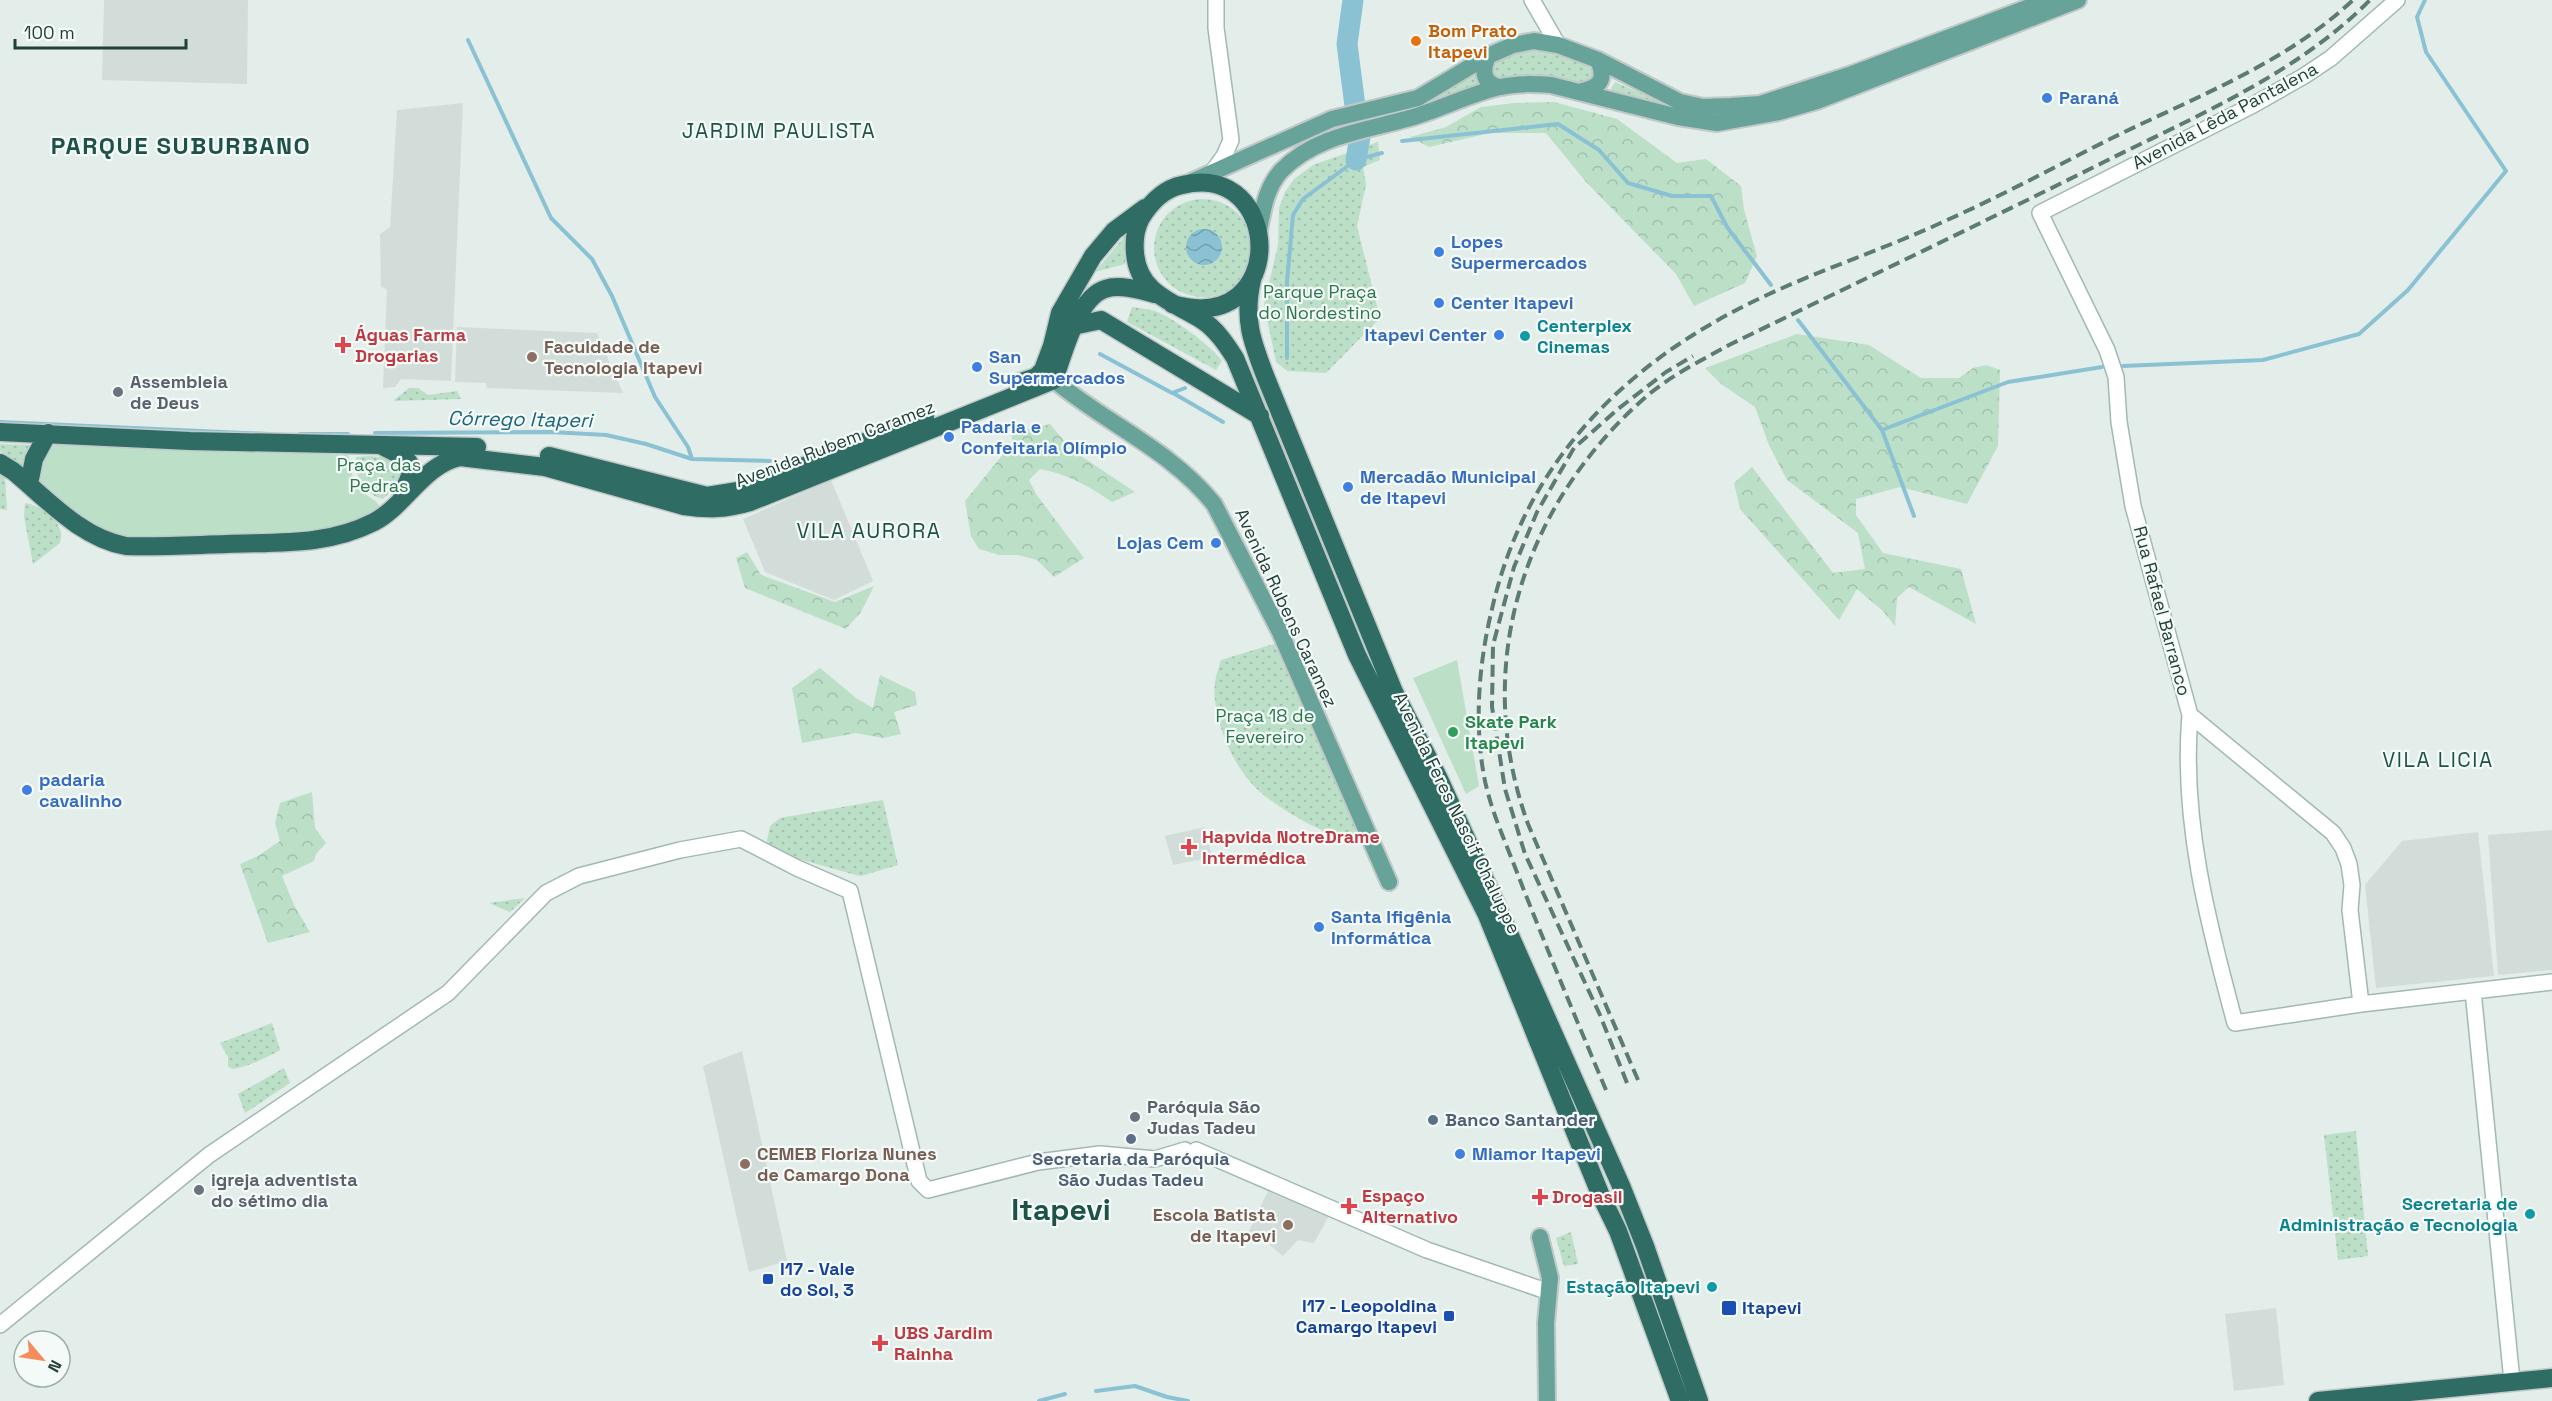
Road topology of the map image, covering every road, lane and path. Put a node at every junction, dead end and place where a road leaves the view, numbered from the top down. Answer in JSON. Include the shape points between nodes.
{"nodes":[{"id":1,"x":1216,"y":0,"type":"edge"},
{"id":2,"x":1532,"y":0,"type":"edge"},
{"id":3,"x":2048,"y":0,"type":"edge"},
{"id":4,"x":2078,"y":0,"type":"edge"},
{"id":5,"x":2397,"y":0,"type":"edge"},
{"id":6,"x":1558,"y":45,"type":"junction"},
{"id":7,"x":1488,"y":56,"type":"junction"},
{"id":8,"x":1598,"y":60,"type":"junction"},
{"id":9,"x":1499,"y":87,"type":"junction"},
{"id":10,"x":1577,"y":92,"type":"junction"},
{"id":11,"x":1210,"y":174,"type":"junction"},
{"id":12,"x":1191,"y":182,"type":"junction"},
{"id":13,"x":1148,"y":206,"type":"junction"},
{"id":14,"x":2040,"y":213,"type":"joint"},
{"id":15,"x":1259,"y":230,"type":"junction"},
{"id":16,"x":1252,"y":280,"type":"junction"},
{"id":17,"x":1155,"y":294,"type":"junction"},
{"id":18,"x":1172,"y":304,"type":"junction"},
{"id":19,"x":1073,"y":326,"type":"junction"},
{"id":20,"x":1048,"y":375,"type":"junction"},
{"id":21,"x":1260,"y":416,"type":"junction"},
{"id":22,"x":0,"y":432,"type":"edge"},
{"id":23,"x":48,"y":433,"type":"junction"},
{"id":24,"x":380,"y":445,"type":"junction"},
{"id":25,"x":0,"y":463,"type":"edge"},
{"id":26,"x":29,"y":484,"type":"junction"},
{"id":27,"x":394,"y":507,"type":"junction"},
{"id":28,"x":2190,"y":716,"type":"junction"},
{"id":29,"x":1389,"y":882,"type":"dead end"},
{"id":30,"x":2552,"y":982,"type":"edge"},
{"id":31,"x":2473,"y":991,"type":"junction"},
{"id":32,"x":2361,"y":1005,"type":"junction"},
{"id":33,"x":1540,"y":1237,"type":"dead end"},
{"id":34,"x":1549,"y":1292,"type":"junction"},
{"id":35,"x":0,"y":1325,"type":"edge"},
{"id":36,"x":2552,"y":1378,"type":"edge"},
{"id":37,"x":2512,"y":1381,"type":"junction"},
{"id":38,"x":1547,"y":1401,"type":"edge"},
{"id":39,"x":1680,"y":1401,"type":"edge"},
{"id":40,"x":1699,"y":1401,"type":"edge"},
{"id":41,"x":2318,"y":1401,"type":"edge"}],
"edges":[{"from":1,"to":11,"type":"street","via":[[1231,140]]},
{"from":2,"to":6,"type":"street"},
{"from":3,"to":8,"type":"main road","via":[[1852,74],[1760,104],[1703,107],[1680,102]]},
{"from":4,"to":10,"type":"main road","via":[[1779,112],[1717,123]]},
{"from":5,"to":14,"type":"street","name":"Avenida Lêda Pantalena","via":[[2331,58],[2304,76]]},
{"from":6,"to":7,"type":"main road","via":[[1534,41]]},
{"from":6,"to":8,"type":"main road"},
{"from":7,"to":9,"type":"main road","via":[[1483,71],[1485,79]]},
{"from":7,"to":11,"type":"main road","via":[[1418,98],[1332,119]]},
{"from":8,"to":10,"type":"main road","via":[[1602,70],[1599,83],[1595,88]]},
{"from":9,"to":10,"type":"main road","via":[[1551,85]]},
{"from":9,"to":15,"type":"main road","via":[[1409,119],[1342,134],[1301,155],[1270,186]]},
{"from":11,"to":12,"type":"main road"},
{"from":12,"to":13,"type":"highway","via":[[1160,194]]},
{"from":12,"to":15,"type":"highway","via":[[1209,183],[1241,199]]},
{"from":13,"to":17,"type":"highway","via":[[1138,222],[1134,242],[1142,279]]},
{"from":13,"to":20,"type":"highway","via":[[1114,231],[1093,256],[1060,313]]},
{"from":14,"to":28,"type":"street","name":"Rua Rafael Barranco","via":[[2107,350],[2116,377],[2128,485]]},
{"from":15,"to":16,"type":"highway","via":[[1261,248]]},
{"from":16,"to":18,"type":"highway","via":[[1223,304],[1188,309]]},
{"from":16,"to":40,"type":"highway","name":"Avenida Feres Nascif Chaluppe","via":[[1247,317],[1266,378],[1394,692],[1439,778],[1622,1188]]},
{"from":17,"to":18,"type":"highway"},
{"from":17,"to":19,"type":"highway","via":[[1132,288],[1107,288],[1096,293]]},
{"from":18,"to":21,"type":"highway","name":"Avenida Feres Nascif Chaluppe","via":[[1203,321],[1225,342]]},
{"from":19,"to":20,"type":"highway"},
{"from":19,"to":21,"type":"highway","via":[[1101,320]]},
{"from":20,"to":24,"type":"highway","name":"Avenida Rubem Caramez","via":[[744,490],[707,496],[544,455],[470,446]]},
{"from":20,"to":27,"type":"highway","name":"Avenida Rubem Caramez","via":[[750,502],[725,509],[684,506],[544,467],[460,457],[432,469]]},
{"from":20,"to":29,"type":"main road","name":"Avenida Rubens Caramez","via":[[1161,455],[1202,488],[1214,504],[1280,632]]},
{"from":21,"to":39,"type":"highway","name":"Avenida Feres Nascif Chaluppe","via":[[1357,655],[1487,915],[1618,1231]]},
{"from":22,"to":23,"type":"highway","name":"Avenida Rubem Caramez"},
{"from":23,"to":24,"type":"highway","name":"Avenida Rubem Caramez"},
{"from":23,"to":26,"type":"highway","via":[[34,459]]},
{"from":24,"to":27,"type":"highway","via":[[409,461],[412,469]]},
{"from":25,"to":26,"type":"highway","name":"Avenida Rubem Caramez"},
{"from":26,"to":27,"type":"highway","name":"Avenida Rubem Caramez","via":[[87,532],[126,546],[315,541],[357,530]]},
{"from":28,"to":32,"type":"street","via":[[2333,833],[2343,848],[2352,885],[2350,910]]},
{"from":28,"to":32,"type":"street","name":"Rua Rafael Barranco","via":[[2187,751],[2194,850],[2235,1023]]},
{"from":30,"to":31,"type":"street"},
{"from":31,"to":32,"type":"street"},
{"from":31,"to":37,"type":"street"},
{"from":33,"to":34,"type":"main road","via":[[1547,1261]]},
{"from":34,"to":35,"type":"street","via":[[1427,1250],[1190,1150],[1155,1159],[1100,1154],[1038,1162],[927,1190],[919,1181],[850,891],[741,839],[579,876],[546,893],[448,993],[209,1155]]},
{"from":34,"to":38,"type":"main road"},
{"from":36,"to":37,"type":"highway"},
{"from":37,"to":41,"type":"highway"}]}
